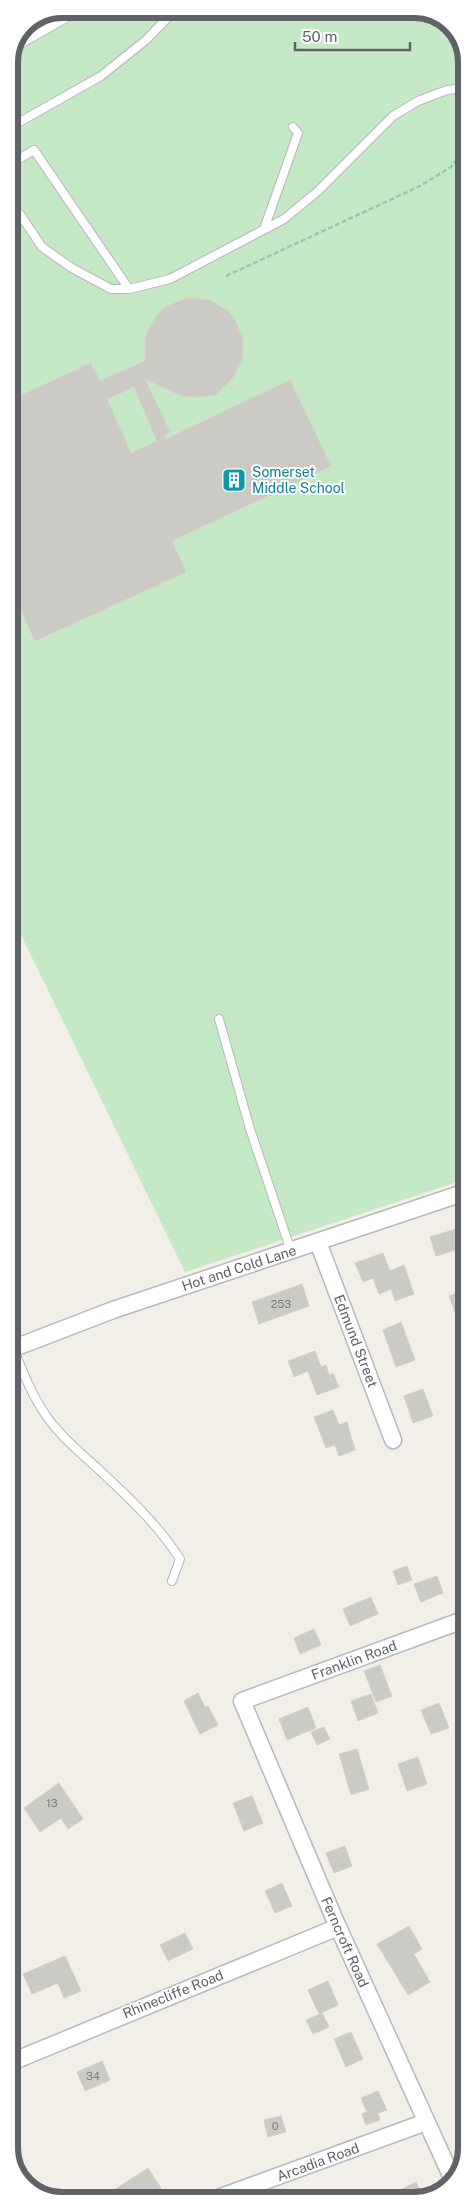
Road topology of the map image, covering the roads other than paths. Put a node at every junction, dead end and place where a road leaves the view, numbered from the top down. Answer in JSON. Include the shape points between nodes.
{"nodes":[{"id":1,"x":66,"y":18,"type":"edge"},
{"id":2,"x":167,"y":18,"type":"edge"},
{"id":3,"x":22,"y":42,"type":"edge"},
{"id":4,"x":458,"y":89,"type":"edge"},
{"id":5,"x":18,"y":123,"type":"edge"},
{"id":6,"x":293,"y":128,"type":"dead end"},
{"id":7,"x":18,"y":160,"type":"edge"},
{"id":8,"x":18,"y":211,"type":"edge"},
{"id":9,"x":264,"y":229,"type":"junction"},
{"id":10,"x":129,"y":288,"type":"junction"},
{"id":11,"x":219,"y":1019,"type":"dead end"},
{"id":12,"x":458,"y":1195,"type":"edge"},
{"id":13,"x":318,"y":1242,"type":"junction"},
{"id":14,"x":291,"y":1251,"type":"junction"},
{"id":15,"x":18,"y":1346,"type":"edge"},
{"id":16,"x":18,"y":1363,"type":"edge"},
{"id":17,"x":393,"y":1440,"type":"dead end"},
{"id":18,"x":172,"y":1581,"type":"dead end"},
{"id":19,"x":458,"y":1623,"type":"edge"},
{"id":20,"x":242,"y":1701,"type":"joint"},
{"id":21,"x":338,"y":1927,"type":"junction"},
{"id":22,"x":18,"y":2060,"type":"edge"},
{"id":23,"x":426,"y":2122,"type":"junction"},
{"id":24,"x":450,"y":2173,"type":"edge"},
{"id":25,"x":235,"y":2192,"type":"edge"}],
"edges":[{"from":1,"to":3,"type":"lane"},
{"from":2,"to":5,"type":"lane","via":[[146,40],[101,76]]},
{"from":4,"to":9,"type":"lane","via":[[418,101],[393,116],[318,191],[284,219]]},
{"from":6,"to":9,"type":"lane","via":[[298,133]]},
{"from":7,"to":10,"type":"lane","via":[[34,150]]},
{"from":8,"to":10,"type":"lane","via":[[42,246],[57,258],[111,289]]},
{"from":9,"to":10,"type":"lane","via":[[170,278]]},
{"from":11,"to":14,"type":"lane","via":[[250,1129]]},
{"from":12,"to":13,"type":"street","name":"Hot and Cold Lane"},
{"from":13,"to":14,"type":"street","name":"Hot and Cold Lane"},
{"from":13,"to":17,"type":"street","name":"Edmund Street"},
{"from":14,"to":15,"type":"street","name":"Hot and Cold Lane","via":[[113,1310]]},
{"from":16,"to":18,"type":"lane","via":[[47,1418],[168,1540],[180,1559]]},
{"from":19,"to":20,"type":"street","name":"Franklin Road"},
{"from":20,"to":21,"type":"street","name":"Ferncroft Road"},
{"from":21,"to":22,"type":"street","name":"Rhinecliffe Road"},
{"from":21,"to":23,"type":"street","name":"Ferncroft Road"},
{"from":23,"to":24,"type":"street","name":"Ferncroft Road"},
{"from":23,"to":25,"type":"street","name":"Arcadia Road"}]}
